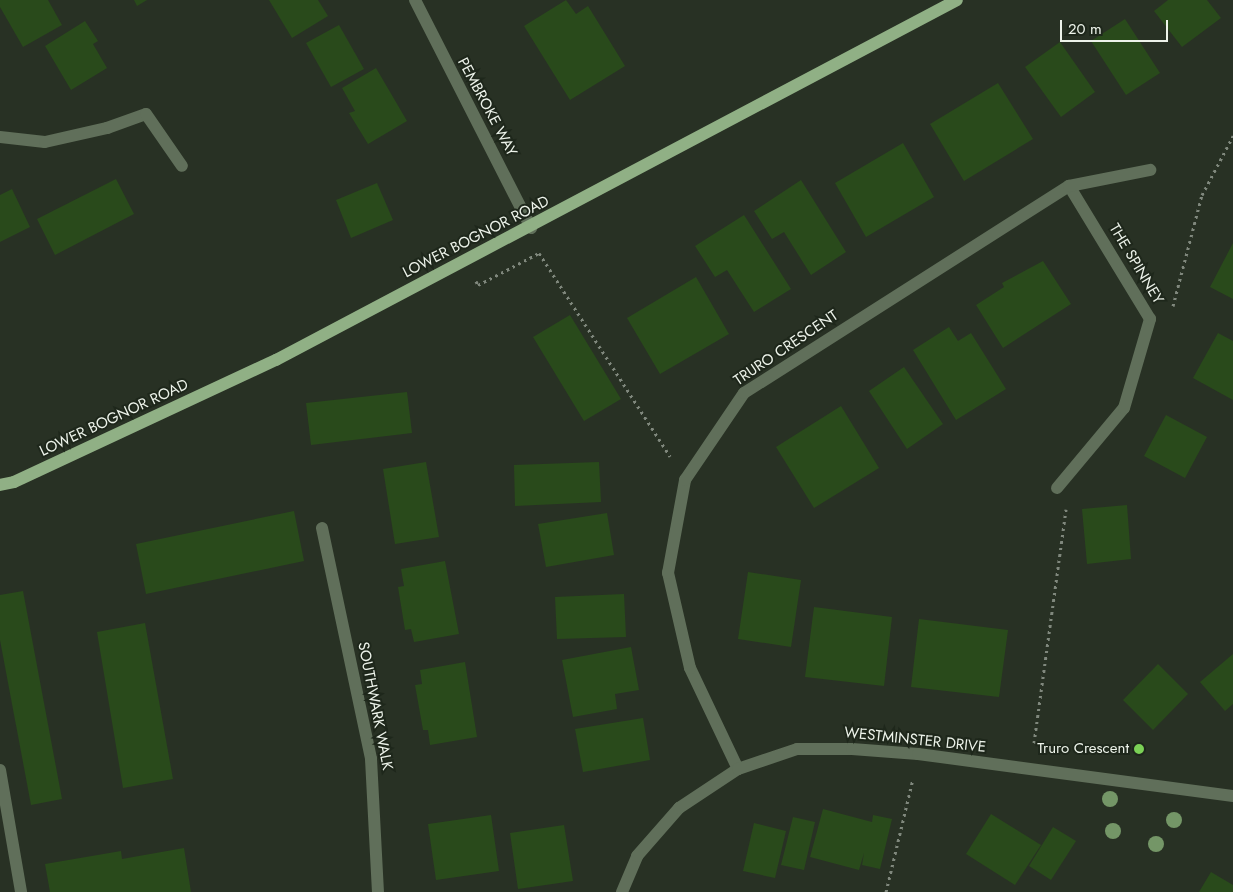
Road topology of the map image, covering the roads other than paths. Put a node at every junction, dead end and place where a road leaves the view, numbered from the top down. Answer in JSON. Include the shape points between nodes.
{"nodes":[{"id":1,"x":415,"y":0,"type":"edge"},
{"id":2,"x":957,"y":0,"type":"edge"},
{"id":3,"x":0,"y":137,"type":"edge"},
{"id":4,"x":182,"y":166,"type":"dead end"},
{"id":5,"x":1150,"y":170,"type":"dead end"},
{"id":6,"x":1069,"y":186,"type":"junction"},
{"id":7,"x":532,"y":228,"type":"junction"},
{"id":8,"x":0,"y":485,"type":"edge"},
{"id":9,"x":1057,"y":488,"type":"dead end"},
{"id":10,"x":322,"y":528,"type":"dead end"},
{"id":11,"x":738,"y":769,"type":"junction"},
{"id":12,"x":0,"y":770,"type":"edge"},
{"id":13,"x":1233,"y":796,"type":"edge"},
{"id":14,"x":21,"y":892,"type":"edge"},
{"id":15,"x":378,"y":892,"type":"edge"},
{"id":16,"x":622,"y":892,"type":"edge"}],
"edges":[{"from":1,"to":7,"type":"street","name":"PEMBROKE WAY"},
{"from":2,"to":7,"type":"main road","name":"LOWER BOGNOR ROAD"},
{"from":3,"to":4,"type":"street","via":[[45,142],[107,128],[146,114]]},
{"from":5,"to":6,"type":"street","name":"TRURO CRESCENT"},
{"from":6,"to":9,"type":"street","name":"THE SPINNEY","via":[[1150,319],[1124,408]]},
{"from":6,"to":11,"type":"street","name":"TRURO CRESCENT","via":[[744,393],[686,480],[668,573],[690,668]]},
{"from":7,"to":8,"type":"main road","name":"LOWER BOGNOR ROAD","via":[[276,360],[14,482]]},
{"from":10,"to":15,"type":"street","name":"SOUTHWARK WALK","via":[[371,759]]},
{"from":11,"to":13,"type":"street","name":"WESTMINSTER DRIVE","via":[[797,749],[852,749],[918,754]]},
{"from":11,"to":16,"type":"street","name":"WESTMINSTER DRIVE","via":[[679,808],[637,856]]},
{"from":12,"to":14,"type":"street"}]}
